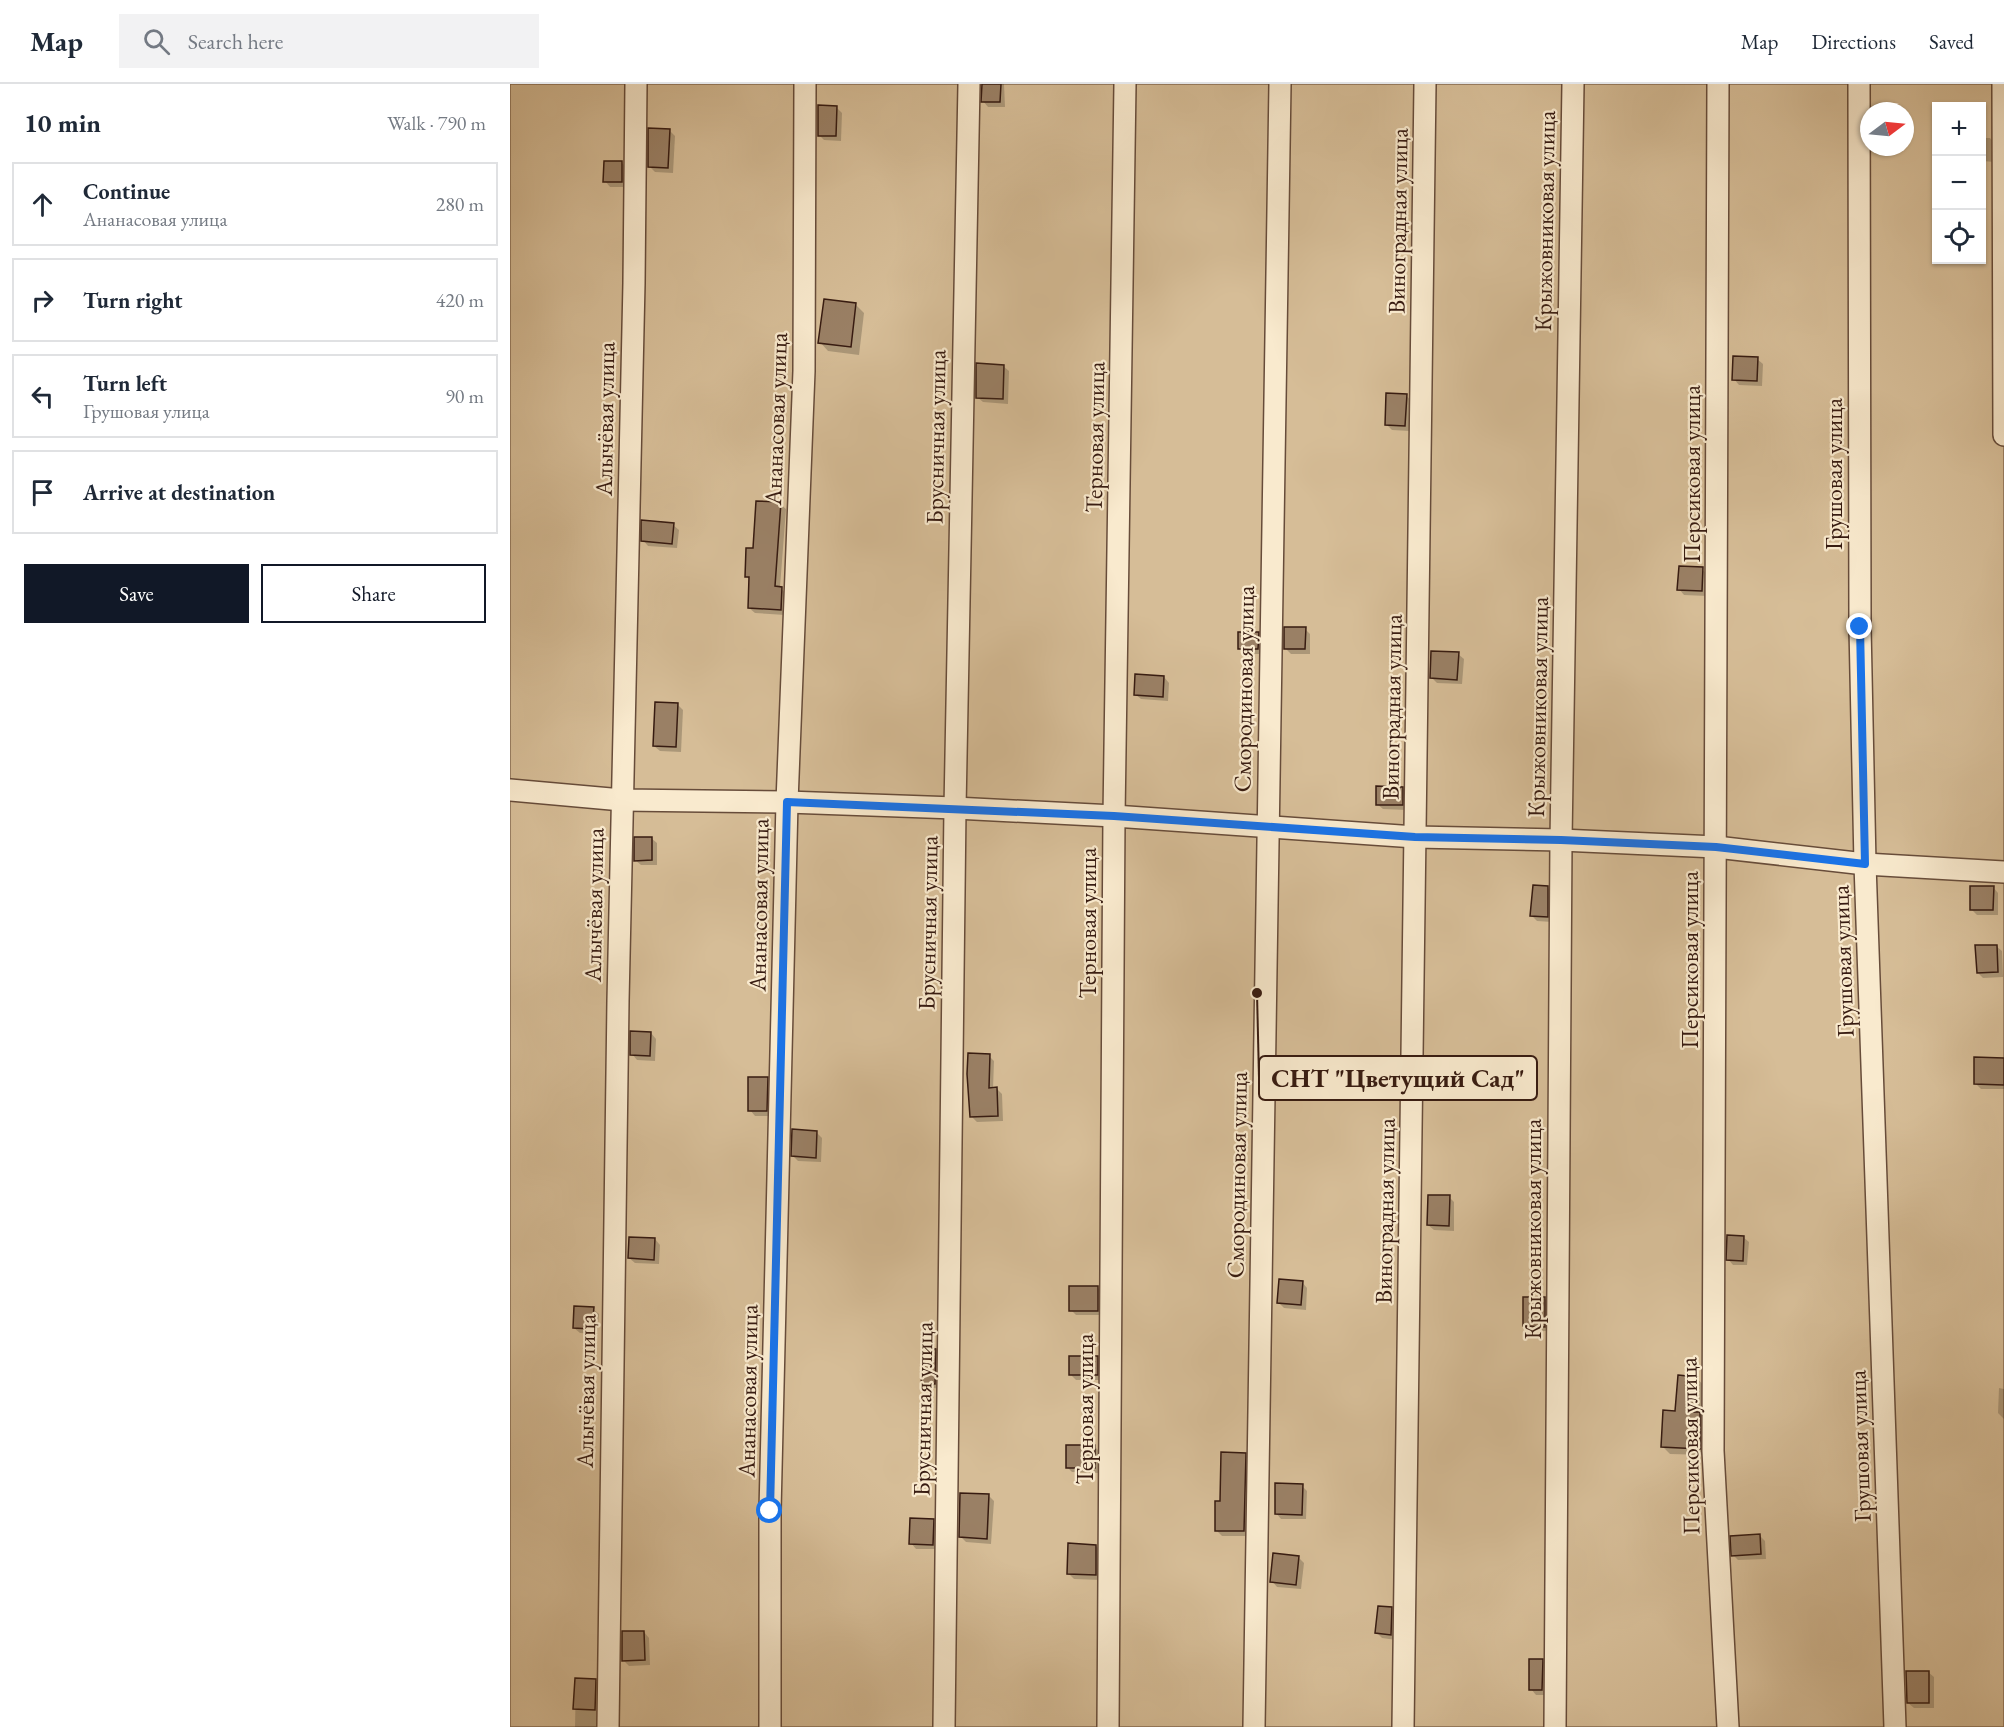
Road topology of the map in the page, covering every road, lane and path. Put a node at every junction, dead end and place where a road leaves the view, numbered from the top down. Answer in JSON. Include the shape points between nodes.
{"nodes":[{"id":1,"x":636,"y":84,"type":"edge"},
{"id":2,"x":806,"y":84,"type":"edge"},
{"id":3,"x":969,"y":84,"type":"edge"},
{"id":4,"x":1125,"y":84,"type":"edge"},
{"id":5,"x":1280,"y":84,"type":"edge"},
{"id":6,"x":1425,"y":84,"type":"edge"},
{"id":7,"x":1573,"y":84,"type":"edge"},
{"id":8,"x":1718,"y":84,"type":"edge"},
{"id":9,"x":1859,"y":84,"type":"edge"},
{"id":10,"x":2003,"y":84,"type":"edge"},
{"id":11,"x":2004,"y":435,"type":"edge"},
{"id":12,"x":510,"y":790,"type":"edge"},
{"id":13,"x":622,"y":800,"type":"junction"},
{"id":14,"x":787,"y":802,"type":"junction"},
{"id":15,"x":955,"y":808,"type":"junction"},
{"id":16,"x":1114,"y":816,"type":"junction"},
{"id":17,"x":1267,"y":826,"type":"junction"},
{"id":18,"x":1415,"y":837,"type":"junction"},
{"id":19,"x":1561,"y":840,"type":"junction"},
{"id":20,"x":1716,"y":847,"type":"junction"},
{"id":21,"x":1865,"y":864,"type":"junction"},
{"id":22,"x":2004,"y":872,"type":"edge"},
{"id":23,"x":608,"y":1727,"type":"edge"},
{"id":24,"x":770,"y":1727,"type":"edge"},
{"id":25,"x":944,"y":1727,"type":"edge"},
{"id":26,"x":1108,"y":1727,"type":"edge"},
{"id":27,"x":1254,"y":1727,"type":"edge"},
{"id":28,"x":1403,"y":1727,"type":"edge"},
{"id":29,"x":1555,"y":1727,"type":"edge"},
{"id":30,"x":1728,"y":1727,"type":"edge"},
{"id":31,"x":1895,"y":1727,"type":"edge"}],
"edges":[{"from":1,"to":13,"type":"street","name":"Алычёвая улица"},
{"from":2,"to":14,"type":"street","name":"Ананасовая улица","via":[[804,371]]},
{"from":3,"to":15,"type":"street","name":"Брусничная улица"},
{"from":4,"to":16,"type":"street","name":"Терновая улица"},
{"from":5,"to":17,"type":"street","name":"Смородиновая улица"},
{"from":6,"to":18,"type":"street","name":"Виноградная улица"},
{"from":7,"to":19,"type":"street","name":"Крыжовниковая улица"},
{"from":8,"to":20,"type":"street","name":"Персиковая улица"},
{"from":9,"to":21,"type":"street","name":"Грушовая улица","via":[[1860,627]]},
{"from":10,"to":11,"type":"street"},
{"from":12,"to":13,"type":"street"},
{"from":13,"to":14,"type":"street"},
{"from":13,"to":23,"type":"street","name":"Алычёвая улица"},
{"from":14,"to":15,"type":"street"},
{"from":14,"to":24,"type":"street","name":"Ананасовая улица","via":[[770,1511]]},
{"from":15,"to":16,"type":"street"},
{"from":15,"to":25,"type":"street","name":"Брусничная улица"},
{"from":16,"to":17,"type":"street"},
{"from":16,"to":26,"type":"street","name":"Терновая улица"},
{"from":17,"to":18,"type":"street"},
{"from":17,"to":27,"type":"street","name":"Смородиновая улица"},
{"from":18,"to":19,"type":"street"},
{"from":18,"to":28,"type":"street","name":"Виноградная улица"},
{"from":19,"to":20,"type":"street"},
{"from":19,"to":29,"type":"street","name":"Крыжовниковая улица"},
{"from":20,"to":21,"type":"street"},
{"from":20,"to":30,"type":"street","name":"Персиковая улица","via":[[1713,1450]]},
{"from":21,"to":22,"type":"street"},
{"from":21,"to":31,"type":"street","name":"Грушовая улица"}]}
